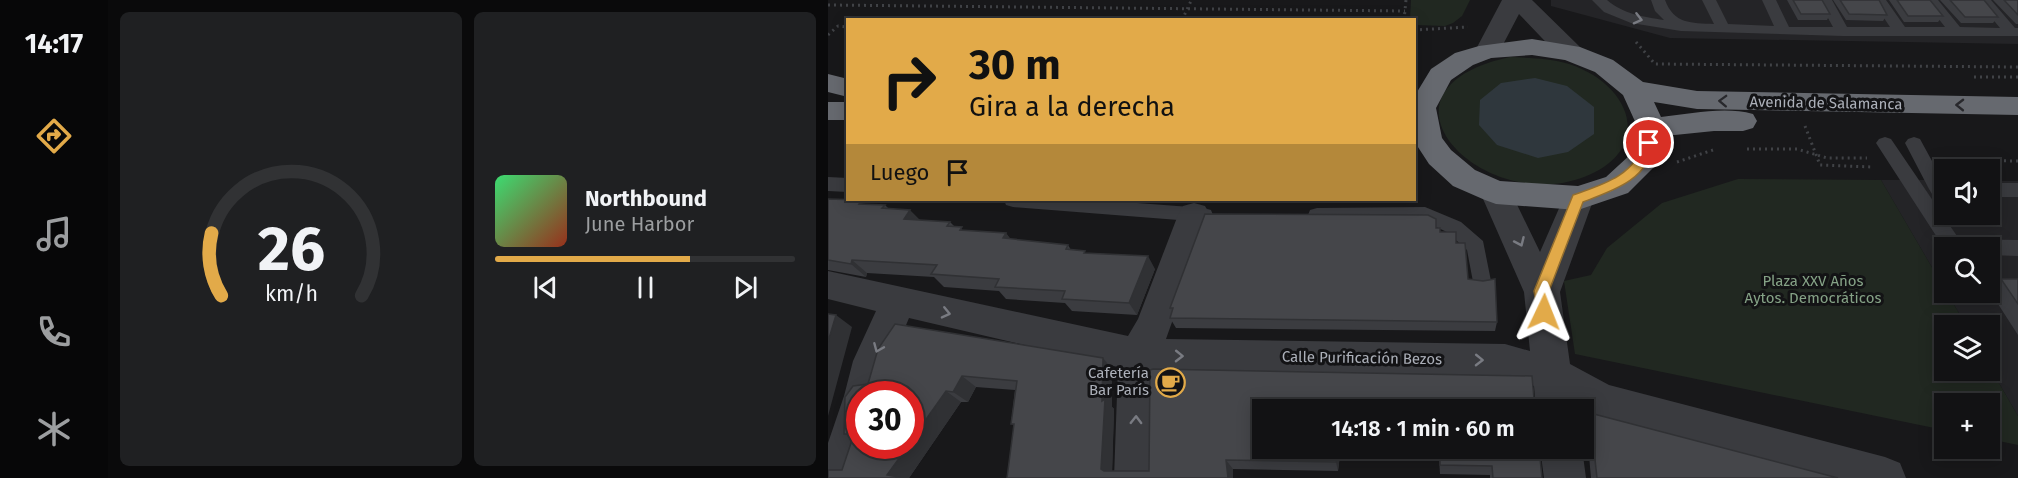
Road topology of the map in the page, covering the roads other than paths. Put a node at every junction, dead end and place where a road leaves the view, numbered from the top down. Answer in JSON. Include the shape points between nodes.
{"nodes":[{"id":1,"x":1514,"y":0,"type":"edge"},
{"id":2,"x":1519,"y":0,"type":"edge"},
{"id":3,"x":1599,"y":0,"type":"edge"},
{"id":4,"x":1658,"y":0,"type":"edge"},
{"id":5,"x":1709,"y":0,"type":"edge"},
{"id":6,"x":1769,"y":0,"type":"edge"},
{"id":7,"x":1825,"y":0,"type":"edge"},
{"id":8,"x":1879,"y":0,"type":"edge"},
{"id":9,"x":1932,"y":0,"type":"edge"},
{"id":10,"x":1984,"y":0,"type":"edge"},
{"id":11,"x":1681,"y":27,"type":"junction"},
{"id":12,"x":1723,"y":28,"type":"junction"},
{"id":13,"x":1784,"y":31,"type":"junction"},
{"id":14,"x":1843,"y":32,"type":"junction"},
{"id":15,"x":1901,"y":32,"type":"junction"},
{"id":16,"x":1956,"y":32,"type":"junction"},
{"id":17,"x":2015,"y":32,"type":"edge"},
{"id":18,"x":1488,"y":51,"type":"junction"},
{"id":19,"x":1571,"y":53,"type":"junction"},
{"id":20,"x":1427,"y":80,"type":"edge"},
{"id":21,"x":828,"y":83,"type":"edge"},
{"id":22,"x":846,"y":88,"type":"edge"},
{"id":23,"x":846,"y":89,"type":"edge"},
{"id":24,"x":828,"y":90,"type":"edge"},
{"id":25,"x":1635,"y":90,"type":"junction"},
{"id":26,"x":2018,"y":106,"type":"edge"},
{"id":27,"x":828,"y":111,"type":"edge"},
{"id":28,"x":846,"y":111,"type":"edge"},
{"id":29,"x":2018,"y":124,"type":"edge"},
{"id":30,"x":1652,"y":129,"type":"junction"},
{"id":31,"x":1421,"y":137,"type":"edge"},
{"id":32,"x":1890,"y":151,"type":"road end"},
{"id":33,"x":1919,"y":151,"type":"road end"},
{"id":34,"x":1934,"y":177,"type":"edge"},
{"id":35,"x":828,"y":184,"type":"edge"},
{"id":36,"x":846,"y":185,"type":"edge"},
{"id":37,"x":1934,"y":189,"type":"edge"},
{"id":38,"x":1916,"y":190,"type":"junction"},
{"id":39,"x":2000,"y":190,"type":"edge"},
{"id":40,"x":2018,"y":190,"type":"edge"},
{"id":41,"x":1496,"y":192,"type":"junction"},
{"id":42,"x":1578,"y":198,"type":"junction"},
{"id":43,"x":1026,"y":201,"type":"edge"},
{"id":44,"x":1205,"y":215,"type":"joint"},
{"id":45,"x":1298,"y":215,"type":"edge"},
{"id":46,"x":2018,"y":248,"type":"edge"},
{"id":47,"x":1481,"y":281,"type":"edge"},
{"id":48,"x":828,"y":285,"type":"edge"},
{"id":49,"x":1542,"y":291,"type":"junction"},
{"id":50,"x":898,"y":302,"type":"junction"},
{"id":51,"x":1137,"y":355,"type":"junction"},
{"id":52,"x":867,"y":381,"type":"edge"},
{"id":53,"x":1554,"y":392,"type":"edge"},
{"id":54,"x":846,"y":451,"type":"edge"},
{"id":55,"x":1562,"y":459,"type":"edge"},
{"id":56,"x":838,"y":478,"type":"edge"},
{"id":57,"x":1135,"y":478,"type":"edge"},
{"id":58,"x":1565,"y":478,"type":"edge"},
{"id":59,"x":1885,"y":478,"type":"edge"}],
"edges":[{"from":1,"to":18,"type":"street"},
{"from":2,"to":19,"type":"street"},
{"from":3,"to":11,"type":"lane","one_way":true,"via":[[1609,9],[1636,20]]},
{"from":4,"to":11,"type":"lane","via":[[1662,11]]},
{"from":5,"to":12,"type":"lane"},
{"from":6,"to":13,"type":"lane"},
{"from":7,"to":14,"type":"lane"},
{"from":8,"to":15,"type":"lane"},
{"from":9,"to":16,"type":"lane"},
{"from":10,"to":17,"type":"lane"},
{"from":11,"to":12,"type":"lane"},
{"from":12,"to":13,"type":"lane"},
{"from":13,"to":14,"type":"lane"},
{"from":14,"to":15,"type":"lane"},
{"from":15,"to":16,"type":"lane"},
{"from":16,"to":17,"type":"lane"},
{"from":18,"to":19,"type":"highway","via":[[1532,47]]},
{"from":18,"to":20,"type":"highway","via":[[1464,59]]},
{"from":19,"to":25,"type":"highway","via":[[1604,66]]},
{"from":20,"to":31,"type":"highway"},
{"from":21,"to":22,"type":"highway"},
{"from":23,"to":24,"type":"highway"},
{"from":26,"to":25,"type":"highway","name":"Avenida de Salamanca","one_way":true,"via":[[1697,100]]},
{"from":25,"to":30,"type":"highway"},
{"from":27,"to":28,"type":"highway"},
{"from":29,"to":30,"type":"highway","name":"Avenida de Salamanca","via":[[1714,121]]},
{"from":30,"to":42,"type":"highway","via":[[1645,158],[1617,185]]},
{"from":31,"to":41,"type":"highway","via":[[1464,178]]},
{"from":32,"to":38,"type":"lane"},
{"from":33,"to":34,"type":"lane"},
{"from":35,"to":36,"type":"lane"},
{"from":37,"to":38,"type":"lane"},
{"from":38,"to":46,"type":"lane","via":[[1954,247]]},
{"from":39,"to":40,"type":"lane"},
{"from":41,"to":42,"type":"highway"},
{"from":41,"to":49,"type":"street","one_way":true},
{"from":42,"to":49,"type":"street"},
{"from":43,"to":44,"type":"lane"},
{"from":44,"to":51,"type":"street"},
{"from":45,"to":47,"type":"lane","via":[[1425,214],[1454,227],[1476,247]]},
{"from":48,"to":50,"type":"street","name":"Calle Purificación Bezos"},
{"from":49,"to":53,"type":"street"},
{"from":50,"to":51,"type":"street","name":"Calle Purificación Bezos","one_way":true},
{"from":50,"to":52,"type":"street","one_way":true},
{"from":51,"to":53,"type":"street","name":"Calle Purificación Bezos","one_way":true,"via":[[1504,360]]},
{"from":57,"to":51,"type":"street","one_way":true},
{"from":53,"to":59,"type":"street","name":"Calle Purificación Bezos"},
{"from":54,"to":56,"type":"street"},
{"from":55,"to":58,"type":"street"}]}
